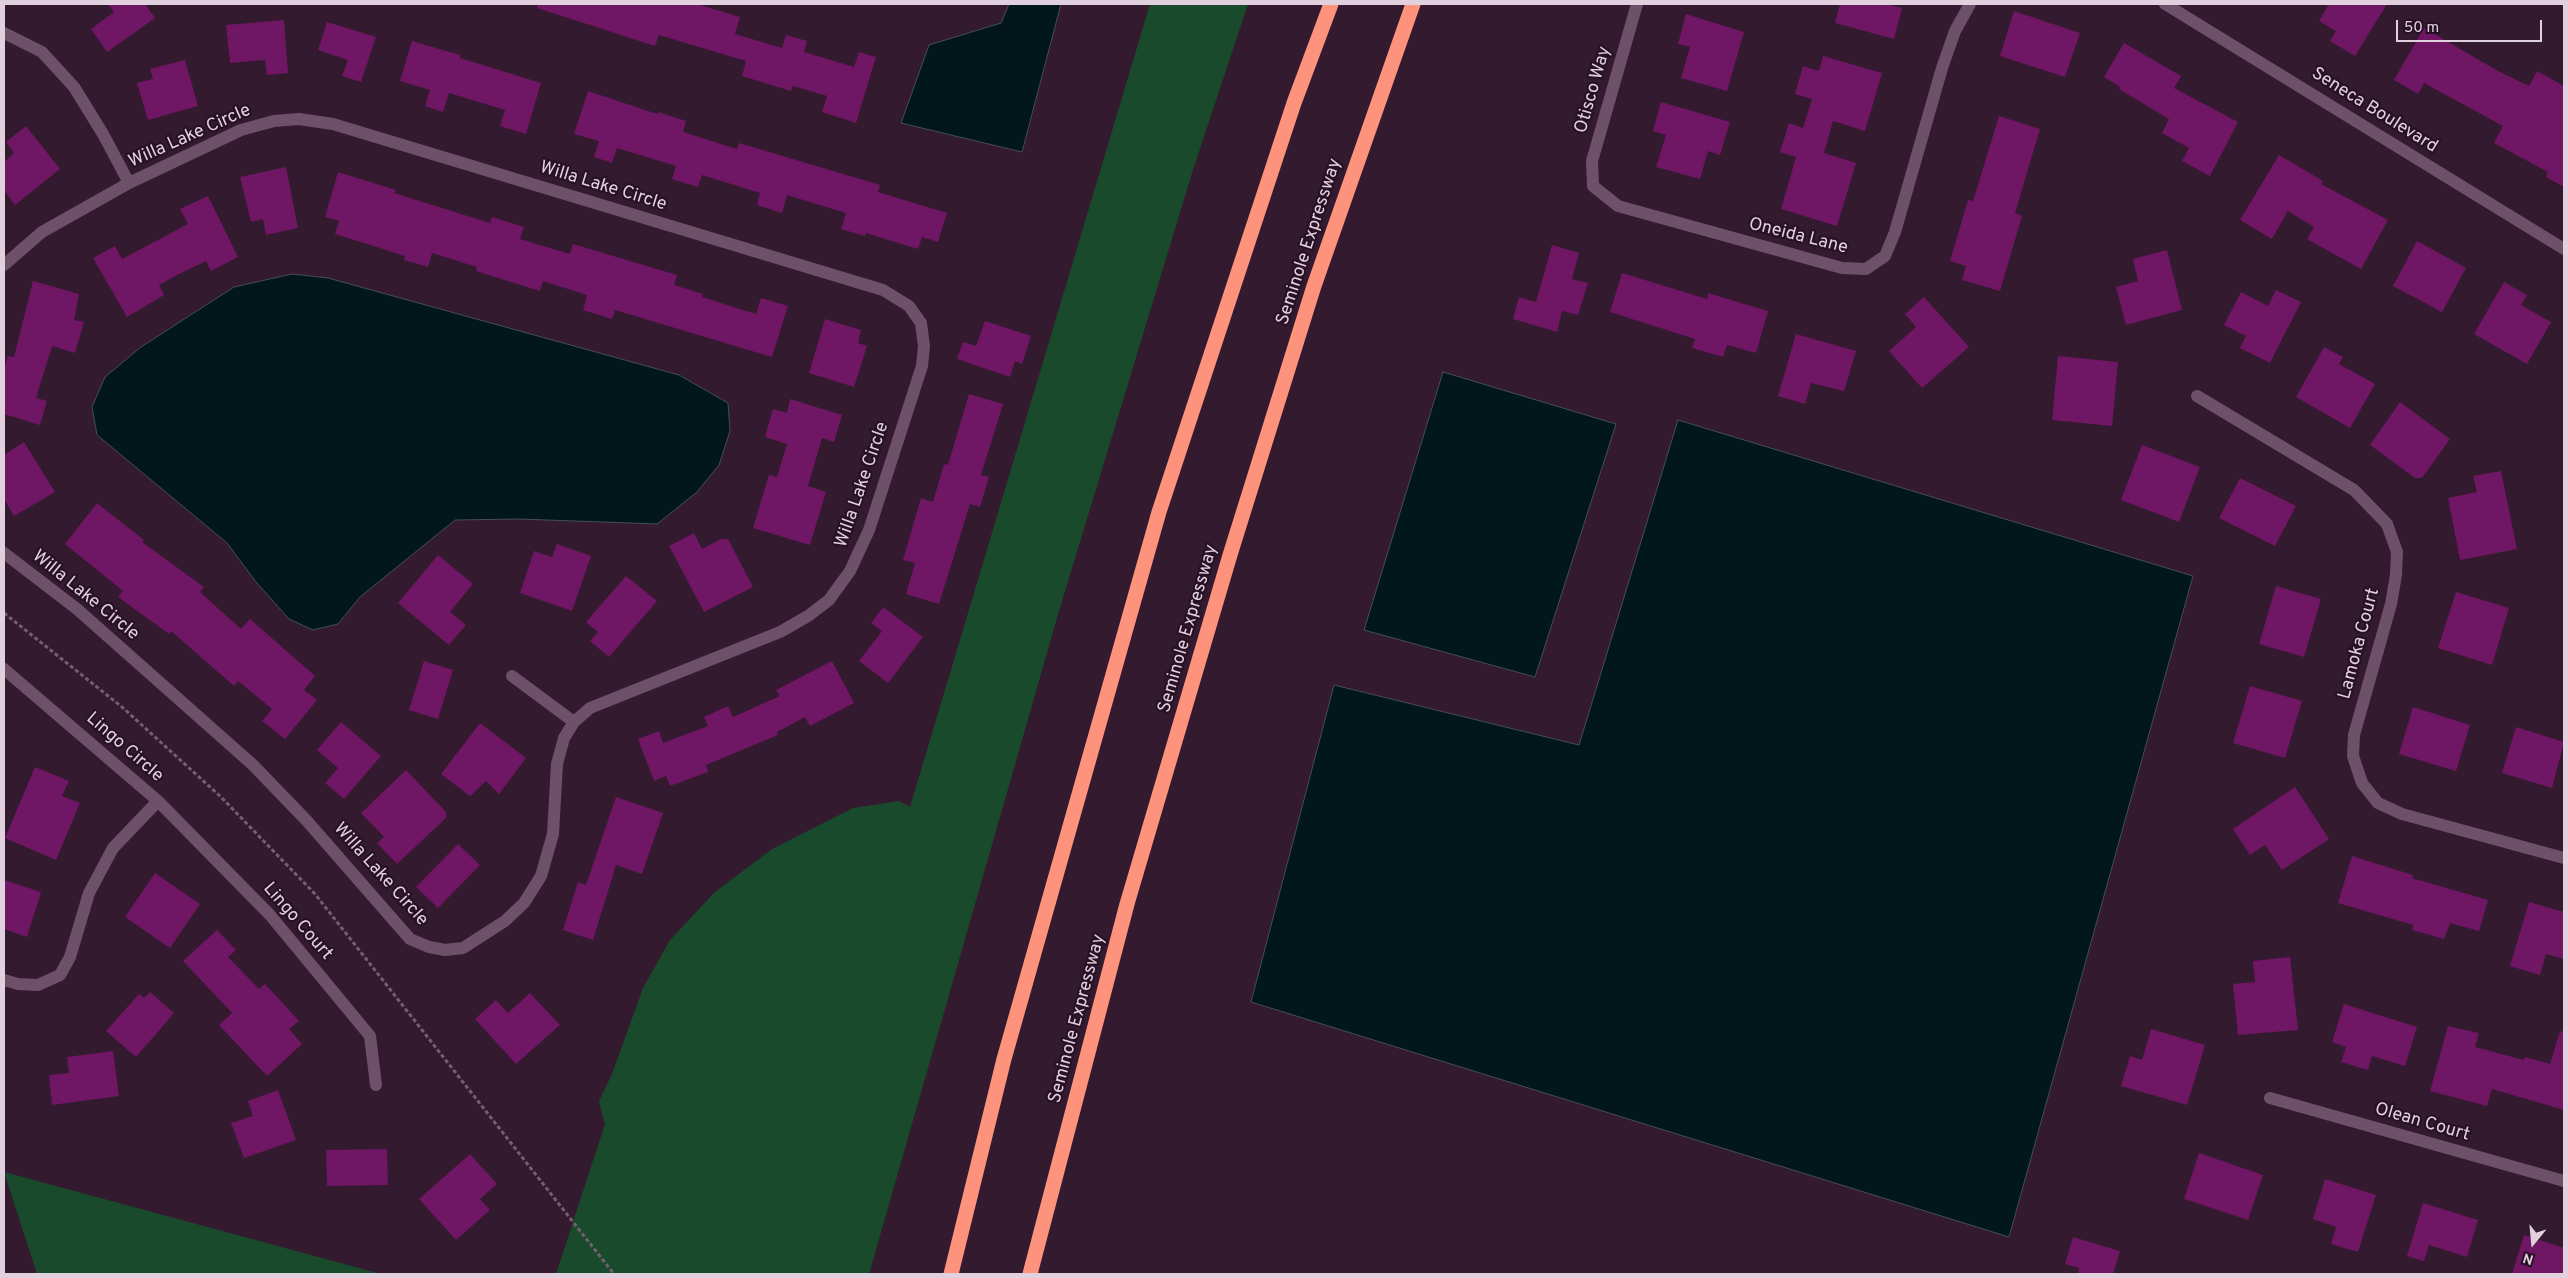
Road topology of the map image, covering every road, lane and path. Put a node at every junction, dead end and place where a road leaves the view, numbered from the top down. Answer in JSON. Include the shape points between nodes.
{"nodes":[{"id":1,"x":1330,"y":4,"type":"edge"},
{"id":2,"x":1413,"y":4,"type":"edge"},
{"id":3,"x":1637,"y":4,"type":"edge"},
{"id":4,"x":1970,"y":4,"type":"edge"},
{"id":5,"x":2165,"y":4,"type":"edge"},
{"id":6,"x":4,"y":33,"type":"edge"},
{"id":7,"x":129,"y":183,"type":"junction"},
{"id":8,"x":1593,"y":186,"type":"joint"},
{"id":9,"x":2564,"y":249,"type":"edge"},
{"id":10,"x":4,"y":265,"type":"edge"},
{"id":11,"x":2196,"y":396,"type":"dead end"},
{"id":12,"x":4,"y":553,"type":"edge"},
{"id":13,"x":4,"y":613,"type":"edge"},
{"id":14,"x":4,"y":669,"type":"edge"},
{"id":15,"x":512,"y":676,"type":"dead end"},
{"id":16,"x":574,"y":722,"type":"junction"},
{"id":17,"x":158,"y":801,"type":"junction"},
{"id":18,"x":2564,"y":858,"type":"edge"},
{"id":19,"x":4,"y":980,"type":"edge"},
{"id":20,"x":376,"y":1085,"type":"dead end"},
{"id":21,"x":2270,"y":1098,"type":"dead end"},
{"id":22,"x":2564,"y":1181,"type":"edge"},
{"id":23,"x":614,"y":1274,"type":"edge"},
{"id":24,"x":951,"y":1274,"type":"edge"},
{"id":25,"x":1030,"y":1274,"type":"edge"}],
"edges":[{"from":1,"to":24,"type":"highway","via":[[1294,103],[1159,512],[1004,1059]]},
{"from":2,"to":25,"type":"highway","name":"Seminole Expressway","via":[[1314,286],[1230,555],[1127,904]]},
{"from":3,"to":8,"type":"street","name":"Otisco Way","via":[[1592,161]]},
{"from":4,"to":8,"type":"street","name":"Oneida Lane","via":[[1955,31],[1942,68],[1895,232],[1885,256],[1866,269],[1842,268],[1618,206]]},
{"from":5,"to":9,"type":"street","name":"Seneca Boulevard"},
{"from":6,"to":7,"type":"street","via":[[42,52],[74,87]]},
{"from":7,"to":10,"type":"street","name":"Willa Lake Circle","via":[[42,232]]},
{"from":7,"to":16,"type":"street","name":"Willa Lake Circle","via":[[241,130],[274,121],[333,124],[883,290],[909,306],[921,323],[922,366],[869,530],[850,571],[829,600],[780,632],[590,708]]},
{"from":11,"to":18,"type":"street","name":"Lamoka Court","via":[[2354,490],[2386,524],[2397,552],[2396,575],[2354,735],[2353,756],[2362,783],[2378,803],[2402,814]]},
{"from":12,"to":16,"type":"street","name":"Willa Lake Circle","via":[[92,622],[253,765],[307,820],[410,939],[429,947],[463,948],[505,921],[524,903],[541,876],[552,834],[557,764],[564,738]]},
{"from":13,"to":23,"type":"path","via":[[122,707],[200,778],[315,894]]},
{"from":14,"to":17,"type":"street","name":"Lingo Circle"},
{"from":15,"to":16,"type":"street"},
{"from":17,"to":19,"type":"street","name":"Lingo Circle","via":[[113,848],[88,893],[70,957],[60,975],[38,985]]},
{"from":17,"to":20,"type":"street","name":"Lingo Court","via":[[270,915],[370,1036]]},
{"from":21,"to":22,"type":"street","name":"Olean Court"}]}
